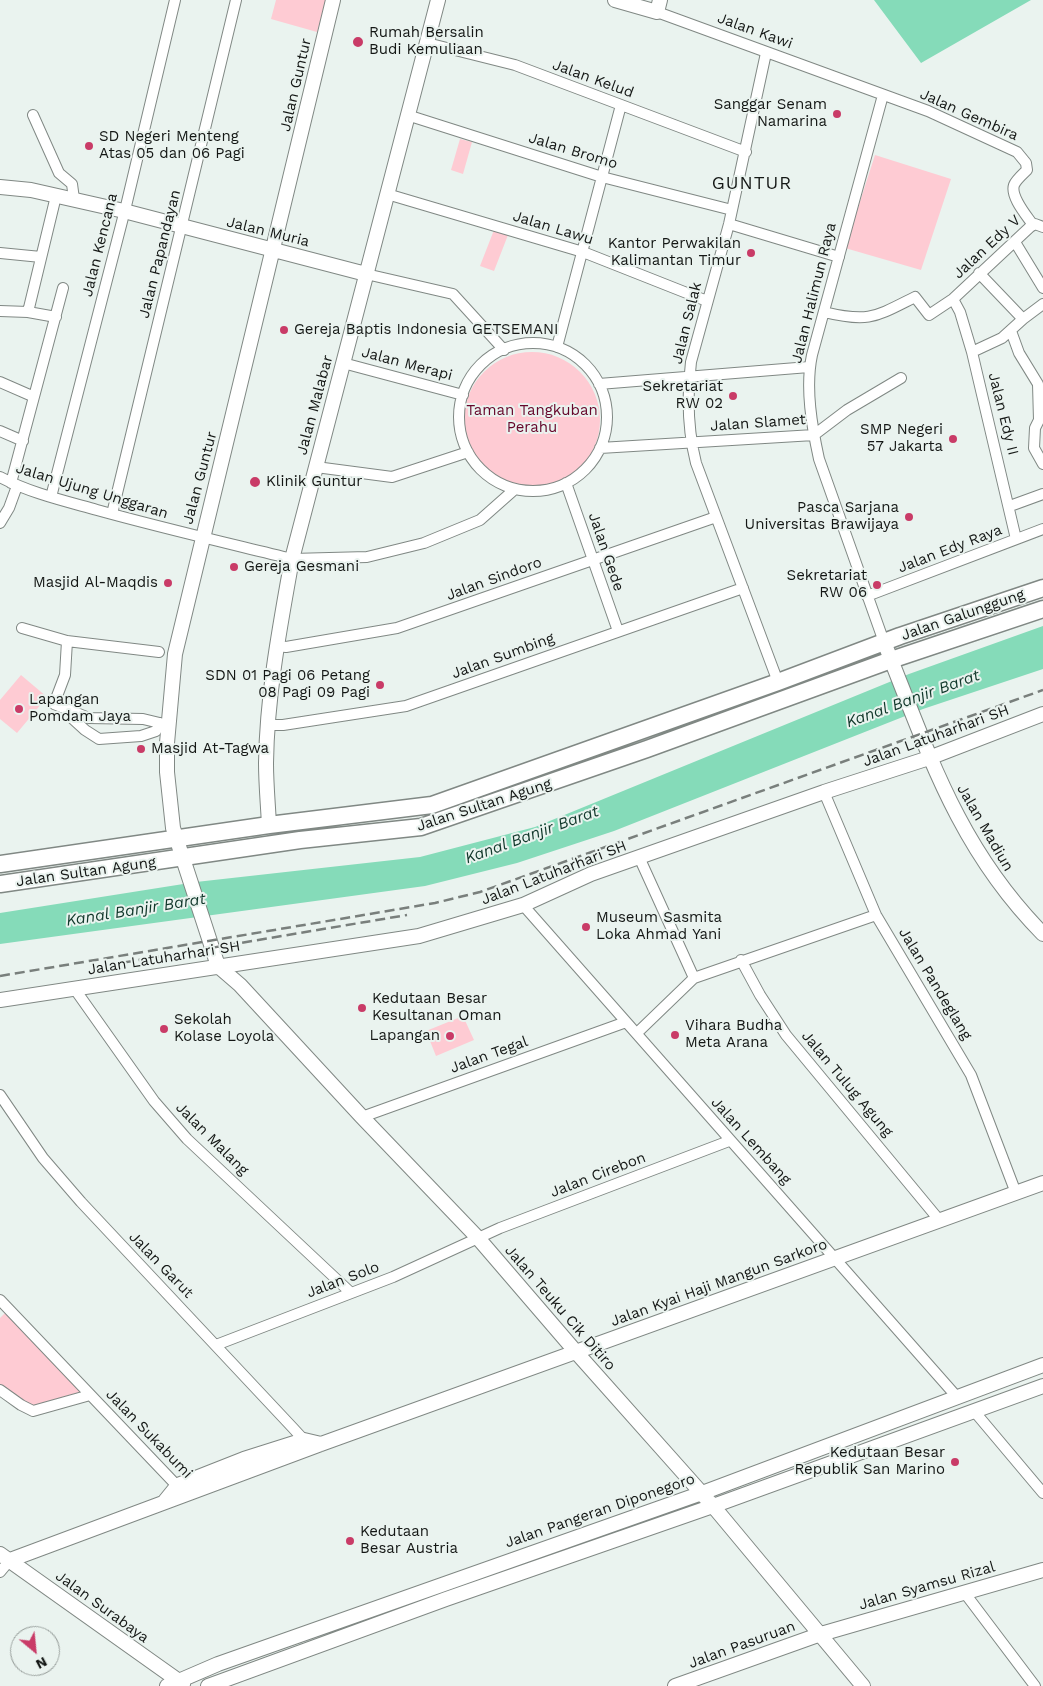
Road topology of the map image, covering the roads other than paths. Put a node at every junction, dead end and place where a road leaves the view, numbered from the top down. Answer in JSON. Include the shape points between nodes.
{"nodes":[{"id":1,"x":175,"y":0,"type":"edge"},
{"id":2,"x":236,"y":0,"type":"edge"},
{"id":3,"x":333,"y":0,"type":"edge"},
{"id":4,"x":438,"y":0,"type":"edge"},
{"id":5,"x":614,"y":0,"type":"edge"},
{"id":6,"x":658,"y":6,"type":"edge"},
{"id":7,"x":431,"y":44,"type":"junction"},
{"id":8,"x":766,"y":53,"type":"junction"},
{"id":9,"x":883,"y":95,"type":"junction"},
{"id":10,"x":622,"y":105,"type":"junction"},
{"id":11,"x":33,"y":115,"type":"dead end"},
{"id":12,"x":407,"y":115,"type":"junction"},
{"id":13,"x":746,"y":152,"type":"junction"},
{"id":14,"x":602,"y":177,"type":"junction"},
{"id":15,"x":0,"y":187,"type":"edge"},
{"id":16,"x":387,"y":194,"type":"junction"},
{"id":17,"x":56,"y":196,"type":"junction"},
{"id":18,"x":74,"y":199,"type":"junction"},
{"id":19,"x":732,"y":210,"type":"junction"},
{"id":20,"x":124,"y":211,"type":"junction"},
{"id":21,"x":729,"y":224,"type":"junction"},
{"id":22,"x":1038,"y":226,"type":"edge"},
{"id":23,"x":182,"y":227,"type":"junction"},
{"id":24,"x":1015,"y":242,"type":"junction"},
{"id":25,"x":274,"y":250,"type":"junction"},
{"id":26,"x":583,"y":252,"type":"junction"},
{"id":27,"x":0,"y":253,"type":"edge"},
{"id":28,"x":41,"y":257,"type":"junction"},
{"id":29,"x":839,"y":257,"type":"junction"},
{"id":30,"x":979,"y":273,"type":"junction"},
{"id":31,"x":366,"y":274,"type":"junction"},
{"id":32,"x":63,"y":288,"type":"dead end"},
{"id":33,"x":1043,"y":288,"type":"edge"},
{"id":34,"x":953,"y":299,"type":"junction"},
{"id":35,"x":707,"y":301,"type":"junction"},
{"id":36,"x":1043,"y":304,"type":"edge"},
{"id":37,"x":0,"y":311,"type":"edge"},
{"id":38,"x":28,"y":312,"type":"junction"},
{"id":39,"x":824,"y":312,"type":"junction"},
{"id":40,"x":56,"y":317,"type":"junction"},
{"id":41,"x":1023,"y":319,"type":"junction"},
{"id":42,"x":1010,"y":331,"type":"junction"},
{"id":43,"x":558,"y":347,"type":"junction"},
{"id":44,"x":504,"y":350,"type":"junction"},
{"id":45,"x":972,"y":352,"type":"junction"},
{"id":46,"x":343,"y":363,"type":"junction"},
{"id":47,"x":809,"y":367,"type":"junction"},
{"id":48,"x":689,"y":378,"type":"junction"},
{"id":49,"x":901,"y":378,"type":"dead end"},
{"id":50,"x":0,"y":382,"type":"edge"},
{"id":51,"x":1041,"y":382,"type":"edge"},
{"id":52,"x":600,"y":384,"type":"junction"},
{"id":53,"x":463,"y":395,"type":"junction"},
{"id":54,"x":32,"y":396,"type":"junction"},
{"id":55,"x":1041,"y":420,"type":"edge"},
{"id":56,"x":0,"y":431,"type":"edge"},
{"id":57,"x":814,"y":435,"type":"junction"},
{"id":58,"x":23,"y":441,"type":"junction"},
{"id":59,"x":691,"y":442,"type":"junction"},
{"id":60,"x":600,"y":448,"type":"junction"},
{"id":61,"x":468,"y":452,"type":"junction"},
{"id":62,"x":1043,"y":464,"type":"edge"},
{"id":63,"x":316,"y":467,"type":"junction"},
{"id":64,"x":0,"y":478,"type":"edge"},
{"id":65,"x":566,"y":483,"type":"junction"},
{"id":66,"x":14,"y":485,"type":"junction"},
{"id":67,"x":515,"y":489,"type":"junction"},
{"id":68,"x":1043,"y":494,"type":"edge"},
{"id":69,"x":51,"y":497,"type":"junction"},
{"id":70,"x":1010,"y":506,"type":"junction"},
{"id":71,"x":112,"y":514,"type":"junction"},
{"id":72,"x":716,"y":517,"type":"junction"},
{"id":73,"x":0,"y":523,"type":"edge"},
{"id":74,"x":1043,"y":529,"type":"edge"},
{"id":75,"x":201,"y":538,"type":"junction"},
{"id":76,"x":1016,"y":539,"type":"junction"},
{"id":77,"x":292,"y":559,"type":"junction"},
{"id":78,"x":592,"y":560,"type":"junction"},
{"id":79,"x":743,"y":588,"type":"junction"},
{"id":80,"x":1043,"y":588,"type":"edge"},
{"id":81,"x":867,"y":596,"type":"junction"},
{"id":82,"x":1043,"y":609,"type":"edge"},
{"id":83,"x":22,"y":628,"type":"dead end"},
{"id":84,"x":618,"y":631,"type":"junction"},
{"id":85,"x":66,"y":641,"type":"junction"},
{"id":86,"x":884,"y":642,"type":"junction"},
{"id":87,"x":276,"y":646,"type":"junction"},
{"id":88,"x":159,"y":652,"type":"dead end"},
{"id":89,"x":892,"y":663,"type":"junction"},
{"id":90,"x":778,"y":682,"type":"junction"},
{"id":91,"x":755,"y":690,"type":"junction"},
{"id":92,"x":760,"y":706,"type":"junction"},
{"id":93,"x":72,"y":712,"type":"junction"},
{"id":94,"x":1043,"y":714,"type":"edge"},
{"id":95,"x":164,"y":724,"type":"junction"},
{"id":96,"x":268,"y":725,"type":"junction"},
{"id":97,"x":929,"y":758,"type":"junction"},
{"id":98,"x":824,"y":792,"type":"junction"},
{"id":99,"x":299,"y":822,"type":"junction"},
{"id":100,"x":269,"y":824,"type":"junction"},
{"id":101,"x":176,"y":839,"type":"junction"},
{"id":102,"x":300,"y":840,"type":"junction"},
{"id":103,"x":639,"y":857,"type":"junction"},
{"id":104,"x":0,"y":864,"type":"edge"},
{"id":105,"x":184,"y":865,"type":"junction"},
{"id":106,"x":0,"y":884,"type":"edge"},
{"id":107,"x":523,"y":905,"type":"junction"},
{"id":108,"x":876,"y":915,"type":"junction"},
{"id":109,"x":1043,"y":934,"type":"edge"},
{"id":110,"x":741,"y":960,"type":"junction"},
{"id":111,"x":242,"y":963,"type":"junction"},
{"id":112,"x":218,"y":966,"type":"junction"},
{"id":113,"x":694,"y":978,"type":"junction"},
{"id":114,"x":240,"y":985,"type":"junction"},
{"id":115,"x":74,"y":988,"type":"junction"},
{"id":116,"x":0,"y":1000,"type":"edge"},
{"id":117,"x":626,"y":1022,"type":"junction"},
{"id":118,"x":637,"y":1034,"type":"junction"},
{"id":119,"x":0,"y":1095,"type":"edge"},
{"id":120,"x":362,"y":1117,"type":"junction"},
{"id":121,"x":730,"y":1141,"type":"junction"},
{"id":122,"x":1043,"y":1184,"type":"edge"},
{"id":123,"x":1016,"y":1193,"type":"junction"},
{"id":124,"x":940,"y":1221,"type":"junction"},
{"id":125,"x":478,"y":1238,"type":"junction"},
{"id":126,"x":835,"y":1258,"type":"junction"},
{"id":127,"x":350,"y":1292,"type":"junction"},
{"id":128,"x":2,"y":1307,"type":"edge"},
{"id":129,"x":216,"y":1344,"type":"junction"},
{"id":130,"x":576,"y":1352,"type":"junction"},
{"id":131,"x":1043,"y":1365,"type":"edge"},
{"id":132,"x":1043,"y":1386,"type":"edge"},
{"id":133,"x":0,"y":1390,"type":"edge"},
{"id":134,"x":90,"y":1395,"type":"junction"},
{"id":135,"x":956,"y":1397,"type":"junction"},
{"id":136,"x":974,"y":1411,"type":"junction"},
{"id":137,"x":305,"y":1445,"type":"junction"},
{"id":138,"x":182,"y":1490,"type":"junction"},
{"id":139,"x":702,"y":1493,"type":"junction"},
{"id":140,"x":1043,"y":1493,"type":"edge"},
{"id":141,"x":713,"y":1506,"type":"junction"},
{"id":142,"x":5,"y":1557,"type":"edge"},
{"id":143,"x":1043,"y":1570,"type":"edge"},
{"id":144,"x":0,"y":1572,"type":"edge"},
{"id":145,"x":437,"y":1586,"type":"junction"},
{"id":146,"x":964,"y":1592,"type":"junction"},
{"id":147,"x":446,"y":1599,"type":"junction"},
{"id":148,"x":821,"y":1634,"type":"junction"},
{"id":149,"x":176,"y":1684,"type":"edge"},
{"id":150,"x":208,"y":1686,"type":"edge"},
{"id":151,"x":675,"y":1686,"type":"edge"},
{"id":152,"x":863,"y":1686,"type":"edge"},
{"id":153,"x":1035,"y":1686,"type":"edge"}],
"edges":[{"from":1,"to":20,"type":"street","name":"Jalan Kencana"},
{"from":2,"to":23,"type":"street","name":"Jalan Papandayan"},
{"from":3,"to":25,"type":"street","name":"Jalan Guntur"},
{"from":4,"to":7,"type":"street","name":"Jalan Malabar"},
{"from":5,"to":6,"type":"street","name":"Jalan Kawi"},
{"from":6,"to":8,"type":"street","name":"Jalan Kawi"},
{"from":7,"to":10,"type":"street","name":"Jalan Kelud","via":[[515,66]]},
{"from":7,"to":12,"type":"street","name":"Jalan Malabar"},
{"from":8,"to":9,"type":"street","name":"Jalan Kawi"},
{"from":8,"to":13,"type":"street","name":"Jalan Salak"},
{"from":9,"to":22,"type":"street","name":"Jalan Gembira","via":[[928,111],[1017,152],[1028,170],[1015,183],[1015,197]]},
{"from":9,"to":29,"type":"street","name":"Jalan Halimun Raya"},
{"from":10,"to":13,"type":"street","name":"Jalan Kelud"},
{"from":10,"to":14,"type":"street"},
{"from":11,"to":18,"type":"street","via":[[59,173],[72,184]]},
{"from":12,"to":14,"type":"street","name":"Jalan Bromo"},
{"from":12,"to":16,"type":"street","name":"Jalan Malabar"},
{"from":13,"to":19,"type":"street","name":"Jalan Salak"},
{"from":14,"to":19,"type":"street","name":"Jalan Bromo"},
{"from":14,"to":26,"type":"street"},
{"from":15,"to":17,"type":"street","name":"Jalan Muria"},
{"from":16,"to":26,"type":"street","name":"Jalan Lawu"},
{"from":16,"to":31,"type":"street","name":"Jalan Malabar"},
{"from":17,"to":18,"type":"street","name":"Jalan Muria"},
{"from":17,"to":28,"type":"street"},
{"from":18,"to":20,"type":"street","name":"Jalan Muria"},
{"from":19,"to":21,"type":"street","name":"Jalan Salak"},
{"from":20,"to":23,"type":"street","name":"Jalan Muria"},
{"from":20,"to":69,"type":"street","name":"Jalan Kencana"},
{"from":21,"to":29,"type":"street"},
{"from":21,"to":35,"type":"street","name":"Jalan Salak"},
{"from":22,"to":24,"type":"street","name":"Jalan Edy V"},
{"from":23,"to":25,"type":"street","name":"Jalan Muria"},
{"from":23,"to":71,"type":"street","name":"Jalan Papandayan"},
{"from":24,"to":30,"type":"street","name":"Jalan Edy V"},
{"from":24,"to":33,"type":"street"},
{"from":25,"to":31,"type":"street","name":"Jalan Muria"},
{"from":25,"to":75,"type":"street","name":"Jalan Guntur"},
{"from":26,"to":35,"type":"street","name":"Jalan Lawu"},
{"from":26,"to":43,"type":"street"},
{"from":27,"to":28,"type":"street"},
{"from":28,"to":38,"type":"street"},
{"from":29,"to":39,"type":"street","name":"Jalan Halimun Raya"},
{"from":30,"to":34,"type":"street","name":"Jalan Edy V"},
{"from":30,"to":41,"type":"street"},
{"from":31,"to":44,"type":"street","name":"Jalan Muria","via":[[452,294]]},
{"from":31,"to":46,"type":"street","name":"Jalan Malabar"},
{"from":32,"to":40,"type":"street"},
{"from":34,"to":39,"type":"street","name":"Jalan Edy V","via":[[929,315],[915,297],[867,318]]},
{"from":34,"to":45,"type":"street","name":"Jalan Edy II"},
{"from":35,"to":48,"type":"street","name":"Jalan Salak"},
{"from":36,"to":41,"type":"street"},
{"from":37,"to":38,"type":"street"},
{"from":38,"to":40,"type":"street"},
{"from":39,"to":47,"type":"street","name":"Jalan Halimun Raya"},
{"from":40,"to":54,"type":"street"},
{"from":41,"to":42,"type":"street"},
{"from":42,"to":45,"type":"street"},
{"from":42,"to":51,"type":"street","via":[[1019,353]]},
{"from":43,"to":44,"type":"street","via":[[529,344]]},
{"from":43,"to":52,"type":"street","via":[[584,364]]},
{"from":44,"to":53,"type":"street","via":[[480,367]]},
{"from":45,"to":70,"type":"street","name":"Jalan Edy II"},
{"from":46,"to":53,"type":"street","name":"Jalan Merapi"},
{"from":46,"to":63,"type":"street","name":"Jalan Malabar"},
{"from":47,"to":48,"type":"street"},
{"from":47,"to":57,"type":"street","name":"Jalan Halimun Raya"},
{"from":48,"to":52,"type":"street"},
{"from":48,"to":59,"type":"street","name":"Jalan Salak"},
{"from":49,"to":57,"type":"street","name":"Jalan Slamet","via":[[847,410]]},
{"from":50,"to":54,"type":"street"},
{"from":51,"to":55,"type":"street"},
{"from":52,"to":60,"type":"street","via":[[607,416]]},
{"from":53,"to":61,"type":"street","via":[[460,423]]},
{"from":54,"to":58,"type":"street"},
{"from":55,"to":62,"type":"street","via":[[1035,428],[1034,448]]},
{"from":56,"to":58,"type":"street"},
{"from":57,"to":59,"type":"street","name":"Jalan Slamet"},
{"from":57,"to":81,"type":"street","name":"Jalan Halimun Raya","via":[[819,459]]},
{"from":58,"to":66,"type":"street"},
{"from":59,"to":60,"type":"street","name":"Jalan Slamet"},
{"from":59,"to":72,"type":"street","name":"Jalan Salak"},
{"from":60,"to":65,"type":"street","via":[[586,469]]},
{"from":61,"to":63,"type":"street","via":[[392,477]]},
{"from":61,"to":67,"type":"street","via":[[488,475]]},
{"from":63,"to":77,"type":"street","name":"Jalan Malabar"},
{"from":64,"to":66,"type":"street","name":"Jalan Ujung Unggaran"},
{"from":65,"to":67,"type":"street","via":[[541,491]]},
{"from":65,"to":78,"type":"street","name":"Jalan Gede"},
{"from":66,"to":69,"type":"street","name":"Jalan Ujung Unggaran"},
{"from":66,"to":73,"type":"street","via":[[9,508]]},
{"from":67,"to":77,"type":"street","name":"Jalan Ujung Unggaran","via":[[480,520],[424,543],[367,557]]},
{"from":68,"to":70,"type":"street"},
{"from":69,"to":71,"type":"street","name":"Jalan Ujung Unggaran"},
{"from":70,"to":76,"type":"street","name":"Jalan Edy II"},
{"from":71,"to":75,"type":"street","name":"Jalan Ujung Unggaran"},
{"from":72,"to":78,"type":"street","name":"Jalan Sindoro"},
{"from":72,"to":79,"type":"street","name":"Jalan Salak"},
{"from":74,"to":76,"type":"street","name":"Jalan Edy Raya"},
{"from":75,"to":77,"type":"street","name":"Jalan Ujung Unggaran"},
{"from":75,"to":95,"type":"street","name":"Jalan Guntur","via":[[178,633]]},
{"from":76,"to":81,"type":"street","name":"Jalan Edy Raya"},
{"from":77,"to":87,"type":"street","name":"Jalan Malabar"},
{"from":78,"to":84,"type":"street","name":"Jalan Gede"},
{"from":78,"to":87,"type":"street","name":"Jalan Sindoro","via":[[397,628]]},
{"from":79,"to":84,"type":"street","name":"Jalan Sumbing"},
{"from":79,"to":90,"type":"street","name":"Jalan Salak"},
{"from":80,"to":86,"type":"main road","name":"Jalan Galunggung"},
{"from":81,"to":86,"type":"street","name":"Jalan Halimun Raya"},
{"from":82,"to":89,"type":"main road","name":"Jalan Galunggung"},
{"from":83,"to":85,"type":"street"},
{"from":84,"to":96,"type":"street","name":"Jalan Sumbing","via":[[406,706]]},
{"from":85,"to":88,"type":"street"},
{"from":85,"to":93,"type":"street","via":[[65,675],[54,704]]},
{"from":86,"to":89,"type":"street","name":"Jalan Madiun"},
{"from":86,"to":90,"type":"main road","name":"Jalan Sultan Agung"},
{"from":87,"to":96,"type":"street","name":"Jalan Malabar"},
{"from":89,"to":92,"type":"main road","name":"Jalan Sultan Agung"},
{"from":89,"to":97,"type":"street","name":"Jalan Madiun"},
{"from":90,"to":91,"type":"main road","name":"Jalan Sultan Agung"},
{"from":91,"to":92,"type":"main road"},
{"from":91,"to":99,"type":"main road","name":"Jalan Sultan Agung","via":[[432,805]]},
{"from":92,"to":102,"type":"main road","name":"Jalan Sultan Agung","via":[[439,822],[404,830]]},
{"from":93,"to":95,"type":"street","via":[[89,718],[143,719]]},
{"from":93,"to":95,"type":"street","via":[[73,719],[99,739],[141,736],[156,731]]},
{"from":94,"to":97,"type":"street","name":"Jalan Latuharhari SH"},
{"from":95,"to":101,"type":"street","name":"Jalan Guntur"},
{"from":96,"to":100,"type":"street","name":"Jalan Malabar"},
{"from":97,"to":98,"type":"street","name":"Jalan Latuharhari SH"},
{"from":97,"to":109,"type":"street","name":"Jalan Madiun","via":[[959,822],[990,871]]},
{"from":98,"to":103,"type":"street","name":"Jalan Latuharhari SH"},
{"from":98,"to":108,"type":"street","name":"Jalan Pandeglang"},
{"from":99,"to":100,"type":"main road","name":"Jalan Sultan Agung"},
{"from":99,"to":102,"type":"main road"},
{"from":100,"to":101,"type":"main road","name":"Jalan Sultan Agung"},
{"from":101,"to":104,"type":"main road","name":"Jalan Sultan Agung"},
{"from":101,"to":105,"type":"street","name":"Jalan Guntur"},
{"from":102,"to":105,"type":"main road","name":"Jalan Sultan Agung"},
{"from":103,"to":107,"type":"street","name":"Jalan Latuharhari SH","via":[[591,874]]},
{"from":103,"to":113,"type":"street"},
{"from":105,"to":106,"type":"main road","name":"Jalan Sultan Agung"},
{"from":105,"to":112,"type":"street","name":"Jalan Guntur"},
{"from":107,"to":111,"type":"street","name":"Jalan Latuharhari SH","via":[[419,936]]},
{"from":107,"to":117,"type":"street","name":"Jalan Lembang"},
{"from":108,"to":110,"type":"street"},
{"from":108,"to":123,"type":"street","name":"Jalan Pandeglang","via":[[972,1075]]},
{"from":110,"to":113,"type":"street"},
{"from":110,"to":124,"type":"street","name":"Jalan Tulug Agung","via":[[786,1035]]},
{"from":111,"to":112,"type":"street","name":"Jalan Latuharhari SH"},
{"from":111,"to":114,"type":"street","via":[[238,970]]},
{"from":112,"to":114,"type":"street","name":"Jalan Teuku Cik Ditiro"},
{"from":112,"to":115,"type":"street","name":"Jalan Latuharhari SH"},
{"from":113,"to":118,"type":"street"},
{"from":114,"to":120,"type":"street","name":"Jalan Teuku Cik Ditiro"},
{"from":115,"to":116,"type":"street","name":"Jalan Latuharhari SH"},
{"from":115,"to":127,"type":"street","name":"Jalan Malang","via":[[154,1101],[187,1139]]},
{"from":117,"to":118,"type":"street","name":"Jalan Lembang"},
{"from":117,"to":120,"type":"street","name":"Jalan Tegal"},
{"from":118,"to":121,"type":"street","name":"Jalan Lembang"},
{"from":119,"to":129,"type":"street","name":"Jalan Garut","via":[[43,1158],[81,1202]]},
{"from":120,"to":125,"type":"street","name":"Jalan Teuku Cik Ditiro"},
{"from":121,"to":125,"type":"street","name":"Jalan Cirebon"},
{"from":121,"to":126,"type":"street","name":"Jalan Lembang"},
{"from":122,"to":123,"type":"street","name":"Jalan Kyai Haji Mangun Sarkoro"},
{"from":123,"to":124,"type":"street","name":"Jalan Kyai Haji Mangun Sarkoro"},
{"from":124,"to":126,"type":"street","name":"Jalan Kyai Haji Mangun Sarkoro"},
{"from":125,"to":127,"type":"street","name":"Jalan Solo","via":[[393,1277]]},
{"from":125,"to":130,"type":"street","name":"Jalan Teuku Cik Ditiro"},
{"from":126,"to":130,"type":"street","name":"Jalan Kyai Haji Mangun Sarkoro"},
{"from":126,"to":135,"type":"street","name":"Jalan Lembang"},
{"from":127,"to":129,"type":"street","name":"Jalan Solo"},
{"from":128,"to":134,"type":"street","name":"Jalan Sukabumi"},
{"from":129,"to":137,"type":"street","name":"Jalan Garut"},
{"from":130,"to":137,"type":"street","name":"Jalan Kyai Haji Mangun Sarkoro","via":[[321,1444]]},
{"from":130,"to":139,"type":"street","name":"Jalan Teuku Cik Ditiro"},
{"from":131,"to":135,"type":"street","name":"Jalan Pangeran Diponegoro"},
{"from":132,"to":136,"type":"street"},
{"from":133,"to":134,"type":"street","name":"Jalan Sukabumi","via":[[33,1411]]},
{"from":134,"to":138,"type":"street","name":"Jalan Sukabumi"},
{"from":135,"to":139,"type":"street","name":"Jalan Pangeran Diponegoro"},
{"from":136,"to":140,"type":"street"},
{"from":136,"to":141,"type":"street"},
{"from":137,"to":138,"type":"street"},
{"from":138,"to":142,"type":"street","via":[[165,1502]]},
{"from":139,"to":141,"type":"street","name":"Jalan Teuku Cik Ditiro"},
{"from":139,"to":145,"type":"street","name":"Jalan Pangeran Diponegoro"},
{"from":141,"to":147,"type":"street"},
{"from":141,"to":148,"type":"street","name":"Jalan Teuku Cik Ditiro"},
{"from":142,"to":144,"type":"street"},
{"from":142,"to":149,"type":"street","name":"Jalan Surabaya"},
{"from":143,"to":146,"type":"street","name":"Jalan Syamsu Rizal"},
{"from":145,"to":147,"type":"street","via":[[436,1597]]},
{"from":145,"to":149,"type":"street","name":"Jalan Pangeran Diponegoro"},
{"from":146,"to":148,"type":"street","name":"Jalan Syamsu Rizal"},
{"from":146,"to":153,"type":"street"},
{"from":147,"to":150,"type":"street"},
{"from":148,"to":151,"type":"street","name":"Jalan Pasuruan"},
{"from":148,"to":152,"type":"street","name":"Jalan Teuku Cik Ditiro"}]}
